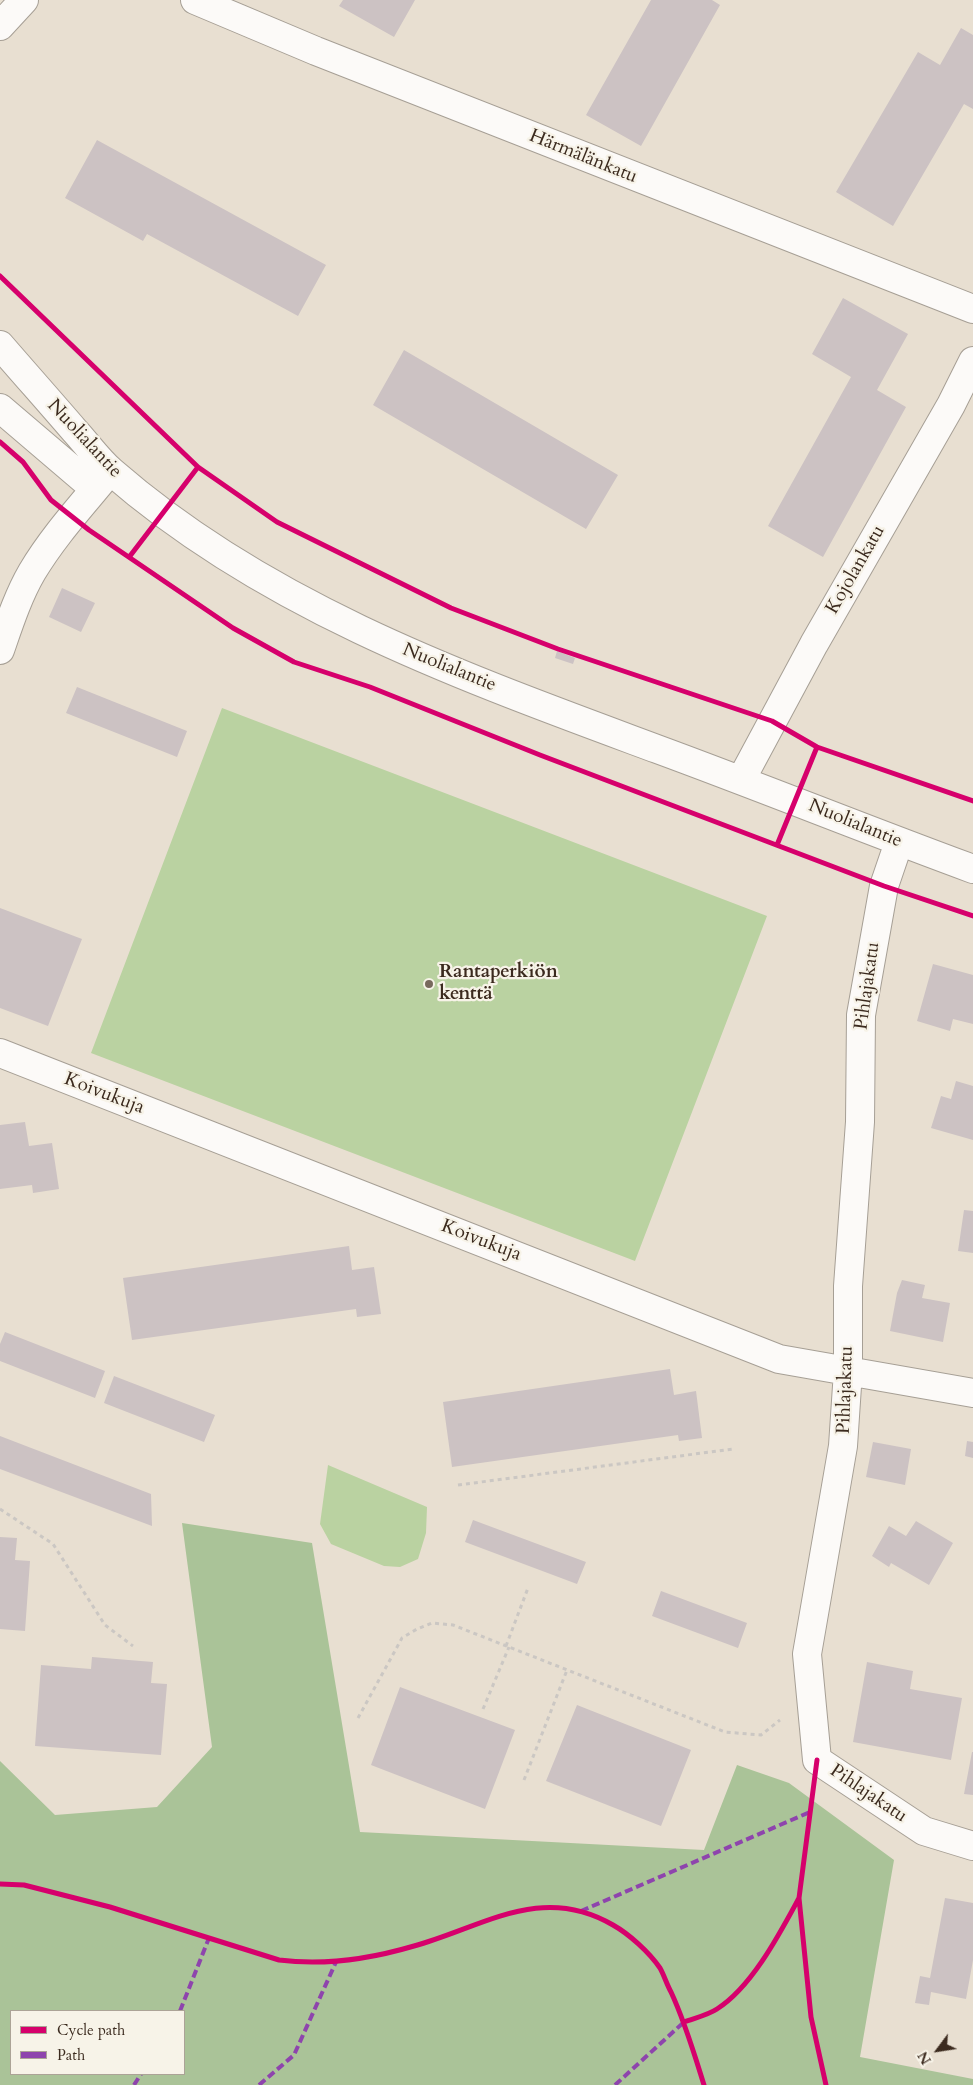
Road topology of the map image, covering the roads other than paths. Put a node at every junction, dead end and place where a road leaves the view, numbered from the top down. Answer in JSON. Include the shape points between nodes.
{"nodes":[{"id":1,"x":24,"y":0,"type":"edge"},
{"id":2,"x":195,"y":0,"type":"edge"},
{"id":3,"x":0,"y":26,"type":"edge"},
{"id":4,"x":973,"y":309,"type":"edge"},
{"id":5,"x":0,"y":345,"type":"edge"},
{"id":6,"x":973,"y":361,"type":"edge"},
{"id":7,"x":0,"y":408,"type":"edge"},
{"id":8,"x":103,"y":480,"type":"junction"},
{"id":9,"x":0,"y":650,"type":"edge"},
{"id":10,"x":741,"y":780,"type":"junction"},
{"id":11,"x":899,"y":842,"type":"junction"},
{"id":12,"x":973,"y":869,"type":"edge"},
{"id":13,"x":0,"y":1053,"type":"edge"},
{"id":14,"x":848,"y":1371,"type":"junction"},
{"id":15,"x":973,"y":1393,"type":"edge"},
{"id":16,"x":973,"y":1846,"type":"edge"}],
"edges":[{"from":1,"to":3,"type":"street"},
{"from":2,"to":4,"type":"street","name":"Härmälänkatu","via":[[343,62]]},
{"from":5,"to":8,"type":"street","name":"Nuolialantie"},
{"from":6,"to":10,"type":"street","name":"Kojolankatu"},
{"from":7,"to":8,"type":"street"},
{"from":8,"to":9,"type":"street","via":[[32,572],[14,608]]},
{"from":8,"to":10,"type":"street","name":"Nuolialantie","via":[[162,512],[275,587],[341,621],[541,706]]},
{"from":10,"to":11,"type":"street","name":"Nuolialantie"},
{"from":11,"to":12,"type":"street","name":"Nuolialantie"},
{"from":11,"to":14,"type":"street","name":"Pihlajakatu","via":[[884,886],[861,1015],[860,1122],[848,1286]]},
{"from":13,"to":14,"type":"street","name":"Koivukuja","via":[[780,1359]]},
{"from":14,"to":15,"type":"street","name":"Koivukuja"},
{"from":14,"to":16,"type":"street","name":"Pihlajakatu","via":[[843,1446],[807,1654],[817,1760],[924,1831]]}]}
